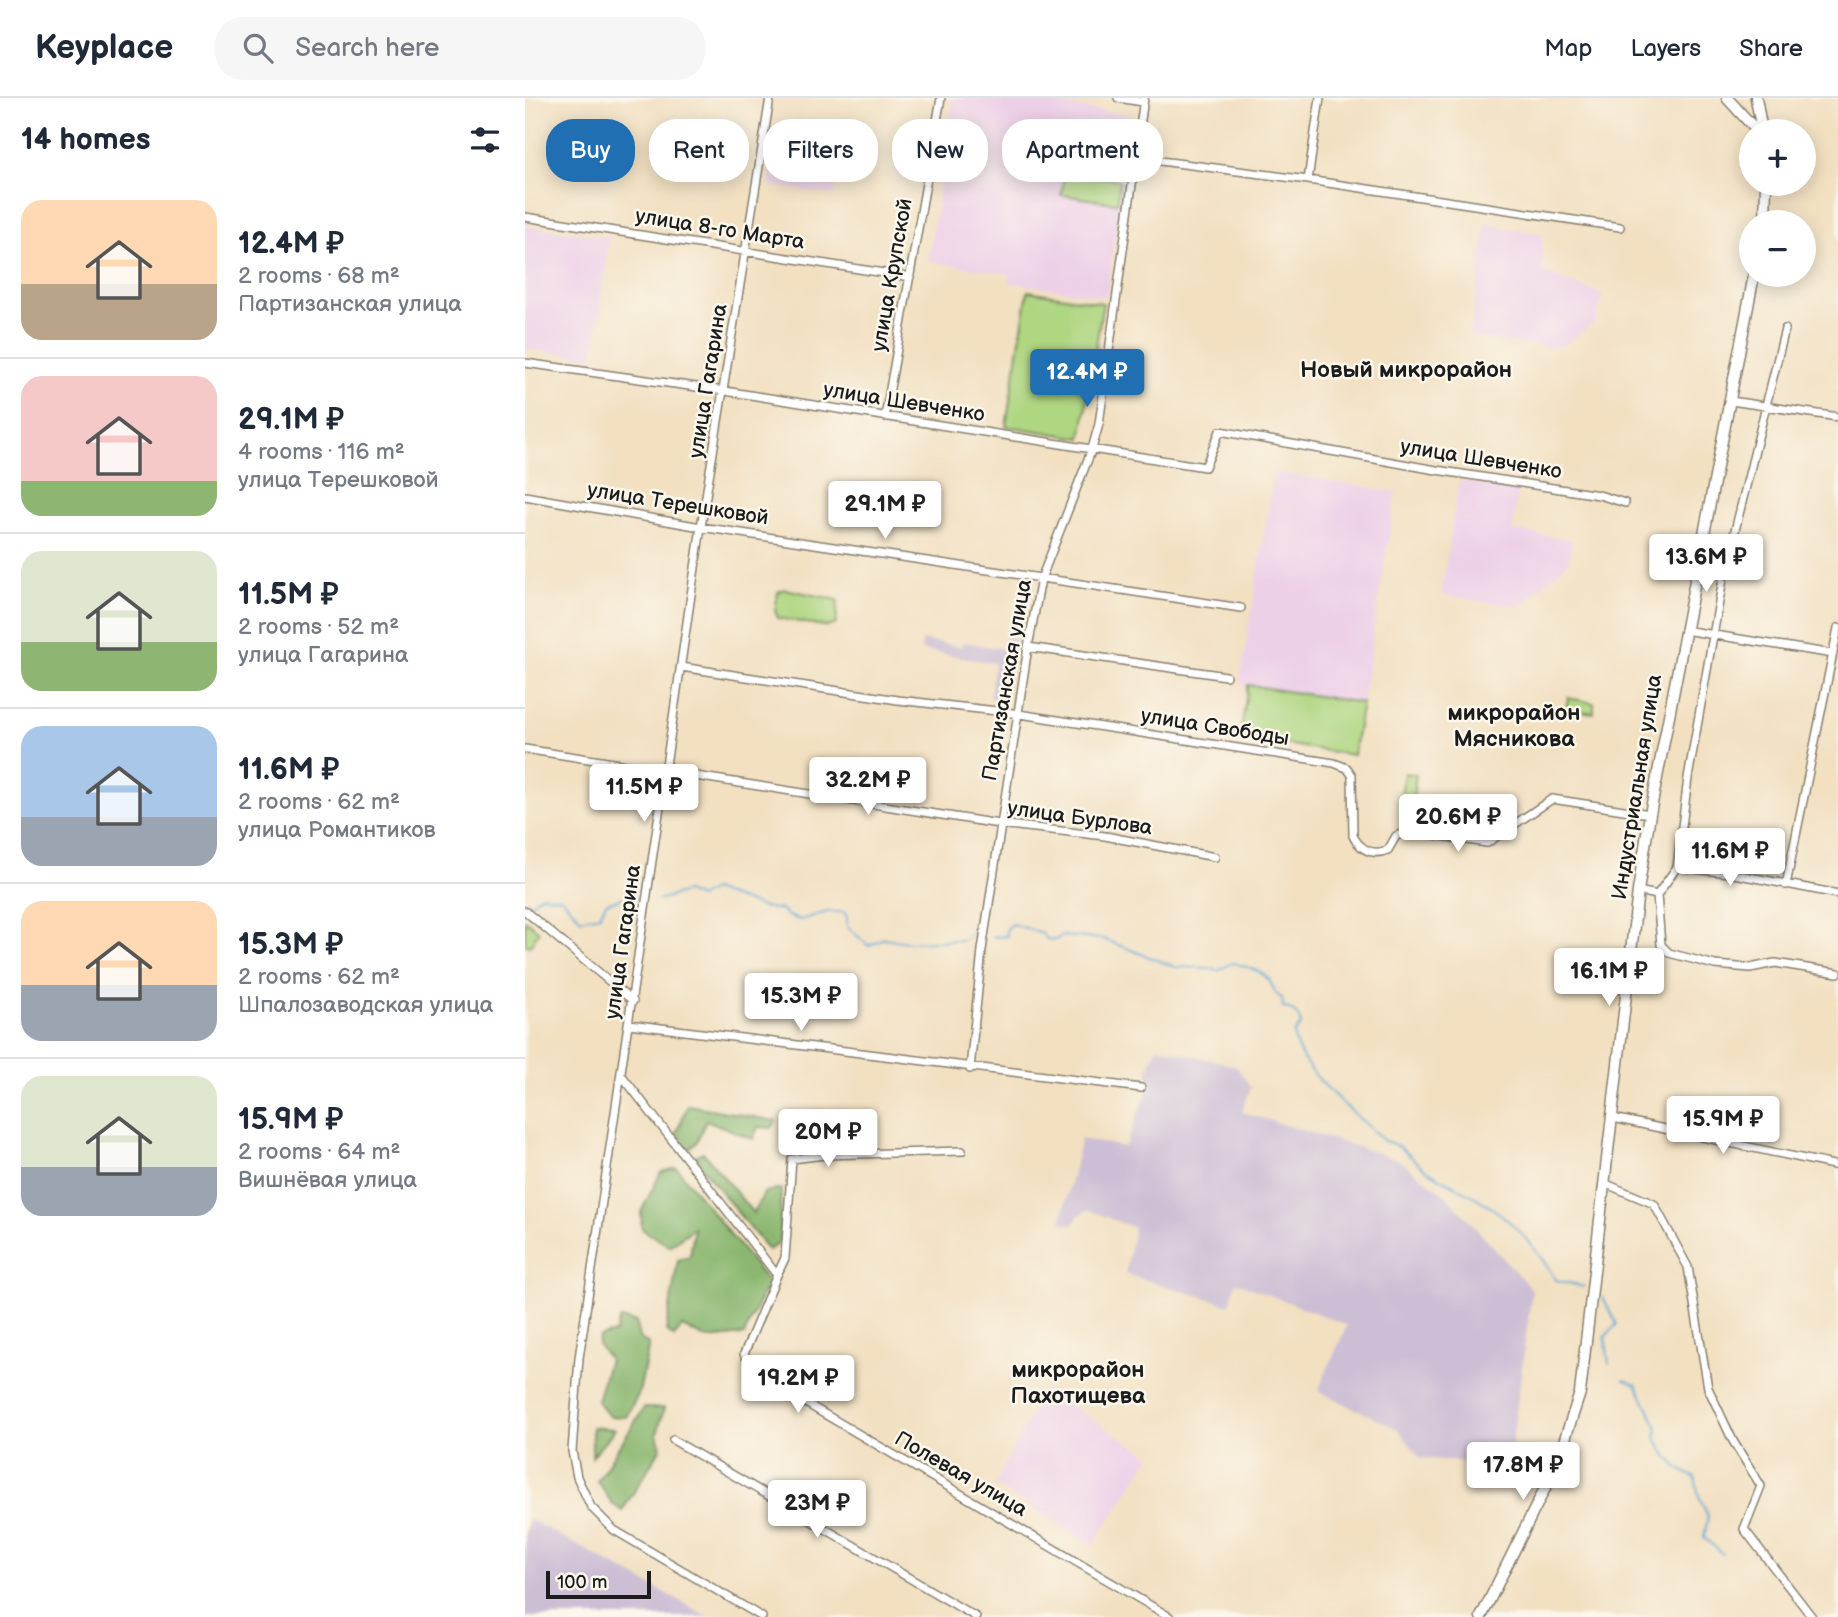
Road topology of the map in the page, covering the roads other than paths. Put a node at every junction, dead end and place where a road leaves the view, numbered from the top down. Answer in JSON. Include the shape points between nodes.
{"nodes":[{"id":1,"x":770,"y":98,"type":"edge"},
{"id":2,"x":941,"y":98,"type":"edge"},
{"id":3,"x":1118,"y":98,"type":"edge"},
{"id":4,"x":1320,"y":98,"type":"edge"},
{"id":5,"x":1727,"y":98,"type":"edge"},
{"id":6,"x":1756,"y":98,"type":"edge"},
{"id":7,"x":1144,"y":100,"type":"edge"},
{"id":8,"x":1142,"y":119,"type":"edge"},
{"id":9,"x":1747,"y":119,"type":"edge"},
{"id":10,"x":1758,"y":119,"type":"edge"},
{"id":11,"x":1163,"y":161,"type":"edge"},
{"id":12,"x":1308,"y":180,"type":"junction"},
{"id":13,"x":1134,"y":182,"type":"edge"},
{"id":14,"x":525,"y":217,"type":"edge"},
{"id":15,"x":1620,"y":227,"type":"dead end"},
{"id":16,"x":747,"y":250,"type":"junction"},
{"id":17,"x":910,"y":277,"type":"junction"},
{"id":18,"x":1752,"y":287,"type":"edge"},
{"id":19,"x":1785,"y":330,"type":"dead end"},
{"id":20,"x":525,"y":363,"type":"edge"},
{"id":21,"x":725,"y":391,"type":"junction"},
{"id":22,"x":1731,"y":401,"type":"junction"},
{"id":23,"x":1767,"y":407,"type":"junction"},
{"id":24,"x":885,"y":417,"type":"junction"},
{"id":25,"x":1838,"y":417,"type":"edge"},
{"id":26,"x":1092,"y":449,"type":"junction"},
{"id":27,"x":525,"y":496,"type":"edge"},
{"id":28,"x":1625,"y":503,"type":"dead end"},
{"id":29,"x":701,"y":527,"type":"junction"},
{"id":30,"x":1041,"y":579,"type":"junction"},
{"id":31,"x":1241,"y":608,"type":"dead end"},
{"id":32,"x":1838,"y":628,"type":"edge"},
{"id":33,"x":1684,"y":629,"type":"junction"},
{"id":34,"x":1714,"y":635,"type":"junction"},
{"id":35,"x":1028,"y":647,"type":"junction"},
{"id":36,"x":1833,"y":654,"type":"junction"},
{"id":37,"x":681,"y":667,"type":"junction"},
{"id":38,"x":1226,"y":676,"type":"dead end"},
{"id":39,"x":1016,"y":714,"type":"junction"},
{"id":40,"x":525,"y":749,"type":"edge"},
{"id":41,"x":666,"y":770,"type":"junction"},
{"id":42,"x":1650,"y":814,"type":"junction"},
{"id":43,"x":999,"y":824,"type":"junction"},
{"id":44,"x":1215,"y":857,"type":"dead end"},
{"id":45,"x":1677,"y":867,"type":"junction"},
{"id":46,"x":1786,"y":885,"type":"junction"},
{"id":47,"x":1638,"y":891,"type":"junction"},
{"id":48,"x":1838,"y":894,"type":"edge"},
{"id":49,"x":1657,"y":895,"type":"junction"},
{"id":50,"x":525,"y":911,"type":"edge"},
{"id":51,"x":1838,"y":974,"type":"edge"},
{"id":52,"x":633,"y":1001,"type":"junction"},
{"id":53,"x":629,"y":1024,"type":"junction"},
{"id":54,"x":970,"y":1069,"type":"junction"},
{"id":55,"x":623,"y":1077,"type":"junction"},
{"id":56,"x":1141,"y":1088,"type":"dead end"},
{"id":57,"x":1613,"y":1118,"type":"junction"},
{"id":58,"x":962,"y":1151,"type":"dead end"},
{"id":59,"x":1838,"y":1166,"type":"edge"},
{"id":60,"x":1604,"y":1183,"type":"junction"},
{"id":61,"x":777,"y":1275,"type":"junction"},
{"id":62,"x":673,"y":1440,"type":"dead end"},
{"id":63,"x":762,"y":1617,"type":"edge"},
{"id":64,"x":976,"y":1617,"type":"edge"},
{"id":65,"x":1170,"y":1617,"type":"edge"},
{"id":66,"x":1481,"y":1617,"type":"edge"},
{"id":67,"x":1812,"y":1617,"type":"edge"}],
"edges":[{"from":1,"to":16,"type":"street","name":"улица Гагарина"},
{"from":2,"to":17,"type":"street","name":"улица Крупской"},
{"from":3,"to":7,"type":"street"},
{"from":4,"to":12,"type":"street"},
{"from":5,"to":9,"type":"street"},
{"from":6,"to":10,"type":"street"},
{"from":7,"to":8,"type":"street","name":"Партизанская улица"},
{"from":11,"to":12,"type":"street"},
{"from":12,"to":15,"type":"street"},
{"from":13,"to":26,"type":"street","name":"Партизанская улица"},
{"from":14,"to":16,"type":"street","name":"улица 8-го Марта"},
{"from":16,"to":17,"type":"street","name":"улица 8-го Марта"},
{"from":16,"to":21,"type":"street","name":"улица Гагарина"},
{"from":17,"to":24,"type":"street","name":"улица Крупской"},
{"from":18,"to":22,"type":"street","name":"Индустриальная улица"},
{"from":19,"to":23,"type":"street"},
{"from":20,"to":21,"type":"street","name":"улица Шевченко"},
{"from":21,"to":24,"type":"street","name":"улица Шевченко"},
{"from":21,"to":29,"type":"street","name":"улица Гагарина"},
{"from":22,"to":23,"type":"street"},
{"from":22,"to":33,"type":"street","name":"Индустриальная улица"},
{"from":23,"to":25,"type":"street"},
{"from":23,"to":34,"type":"street","via":[[1729,552]]},
{"from":24,"to":26,"type":"street","name":"улица Шевченко"},
{"from":26,"to":28,"type":"street","name":"улица Шевченко","via":[[1205,467],[1220,431]]},
{"from":26,"to":30,"type":"street","name":"Партизанская улица"},
{"from":27,"to":29,"type":"street","name":"улица Терешковой"},
{"from":29,"to":30,"type":"street","name":"улица Терешковой"},
{"from":29,"to":37,"type":"street","name":"улица Гагарина"},
{"from":30,"to":31,"type":"street","name":"улица Терешковой"},
{"from":30,"to":35,"type":"street","name":"Партизанская улица"},
{"from":32,"to":36,"type":"street"},
{"from":33,"to":34,"type":"street"},
{"from":33,"to":42,"type":"street","name":"Индустриальная улица"},
{"from":34,"to":36,"type":"street"},
{"from":34,"to":45,"type":"street"},
{"from":35,"to":38,"type":"street"},
{"from":35,"to":39,"type":"street","name":"Партизанская улица"},
{"from":36,"to":46,"type":"street"},
{"from":37,"to":39,"type":"street","name":"улица Свободы"},
{"from":37,"to":41,"type":"street","name":"улица Гагарина"},
{"from":39,"to":42,"type":"street","name":"улица Свободы","via":[[1347,768],[1352,775],[1353,836],[1366,851],[1376,853],[1388,850],[1396,836],[1408,831],[1487,843],[1552,799]]},
{"from":39,"to":43,"type":"street","name":"Партизанская улица"},
{"from":40,"to":41,"type":"street","name":"улица Бурлова"},
{"from":41,"to":43,"type":"street","name":"улица Бурлова"},
{"from":41,"to":52,"type":"street","name":"улица Гагарина"},
{"from":42,"to":47,"type":"street","name":"Индустриальная улица"},
{"from":43,"to":44,"type":"street","name":"улица Бурлова","via":[[1105,836]]},
{"from":43,"to":54,"type":"street","name":"Партизанская улица"},
{"from":45,"to":46,"type":"street"},
{"from":45,"to":49,"type":"street"},
{"from":46,"to":48,"type":"street"},
{"from":47,"to":49,"type":"street"},
{"from":47,"to":57,"type":"street","name":"Индустриальная улица"},
{"from":49,"to":51,"type":"street","via":[[1661,945],[1669,953],[1715,965],[1750,968],[1775,963]]},
{"from":50,"to":52,"type":"street"},
{"from":52,"to":53,"type":"street","name":"улица Гагарина"},
{"from":53,"to":54,"type":"street"},
{"from":53,"to":55,"type":"street","name":"улица Гагарина"},
{"from":54,"to":56,"type":"street"},
{"from":55,"to":61,"type":"street"},
{"from":55,"to":63,"type":"street","name":"улица Гагарина","via":[[579,1358],[572,1428],[577,1477],[591,1507],[614,1530]]},
{"from":57,"to":59,"type":"street"},
{"from":57,"to":60,"type":"street","name":"Индустриальная улица"},
{"from":58,"to":61,"type":"street","name":"Полевая улица","via":[[792,1159],[785,1258]]},
{"from":60,"to":66,"type":"street","name":"Индустриальная улица","via":[[1580,1393],[1556,1466]]},
{"from":60,"to":67,"type":"street","via":[[1654,1204],[1688,1267],[1708,1388],[1761,1486],[1744,1529]]},
{"from":61,"to":65,"type":"street","name":"Полевая улица","via":[[744,1354],[753,1372]]},
{"from":62,"to":64,"type":"street"}]}
